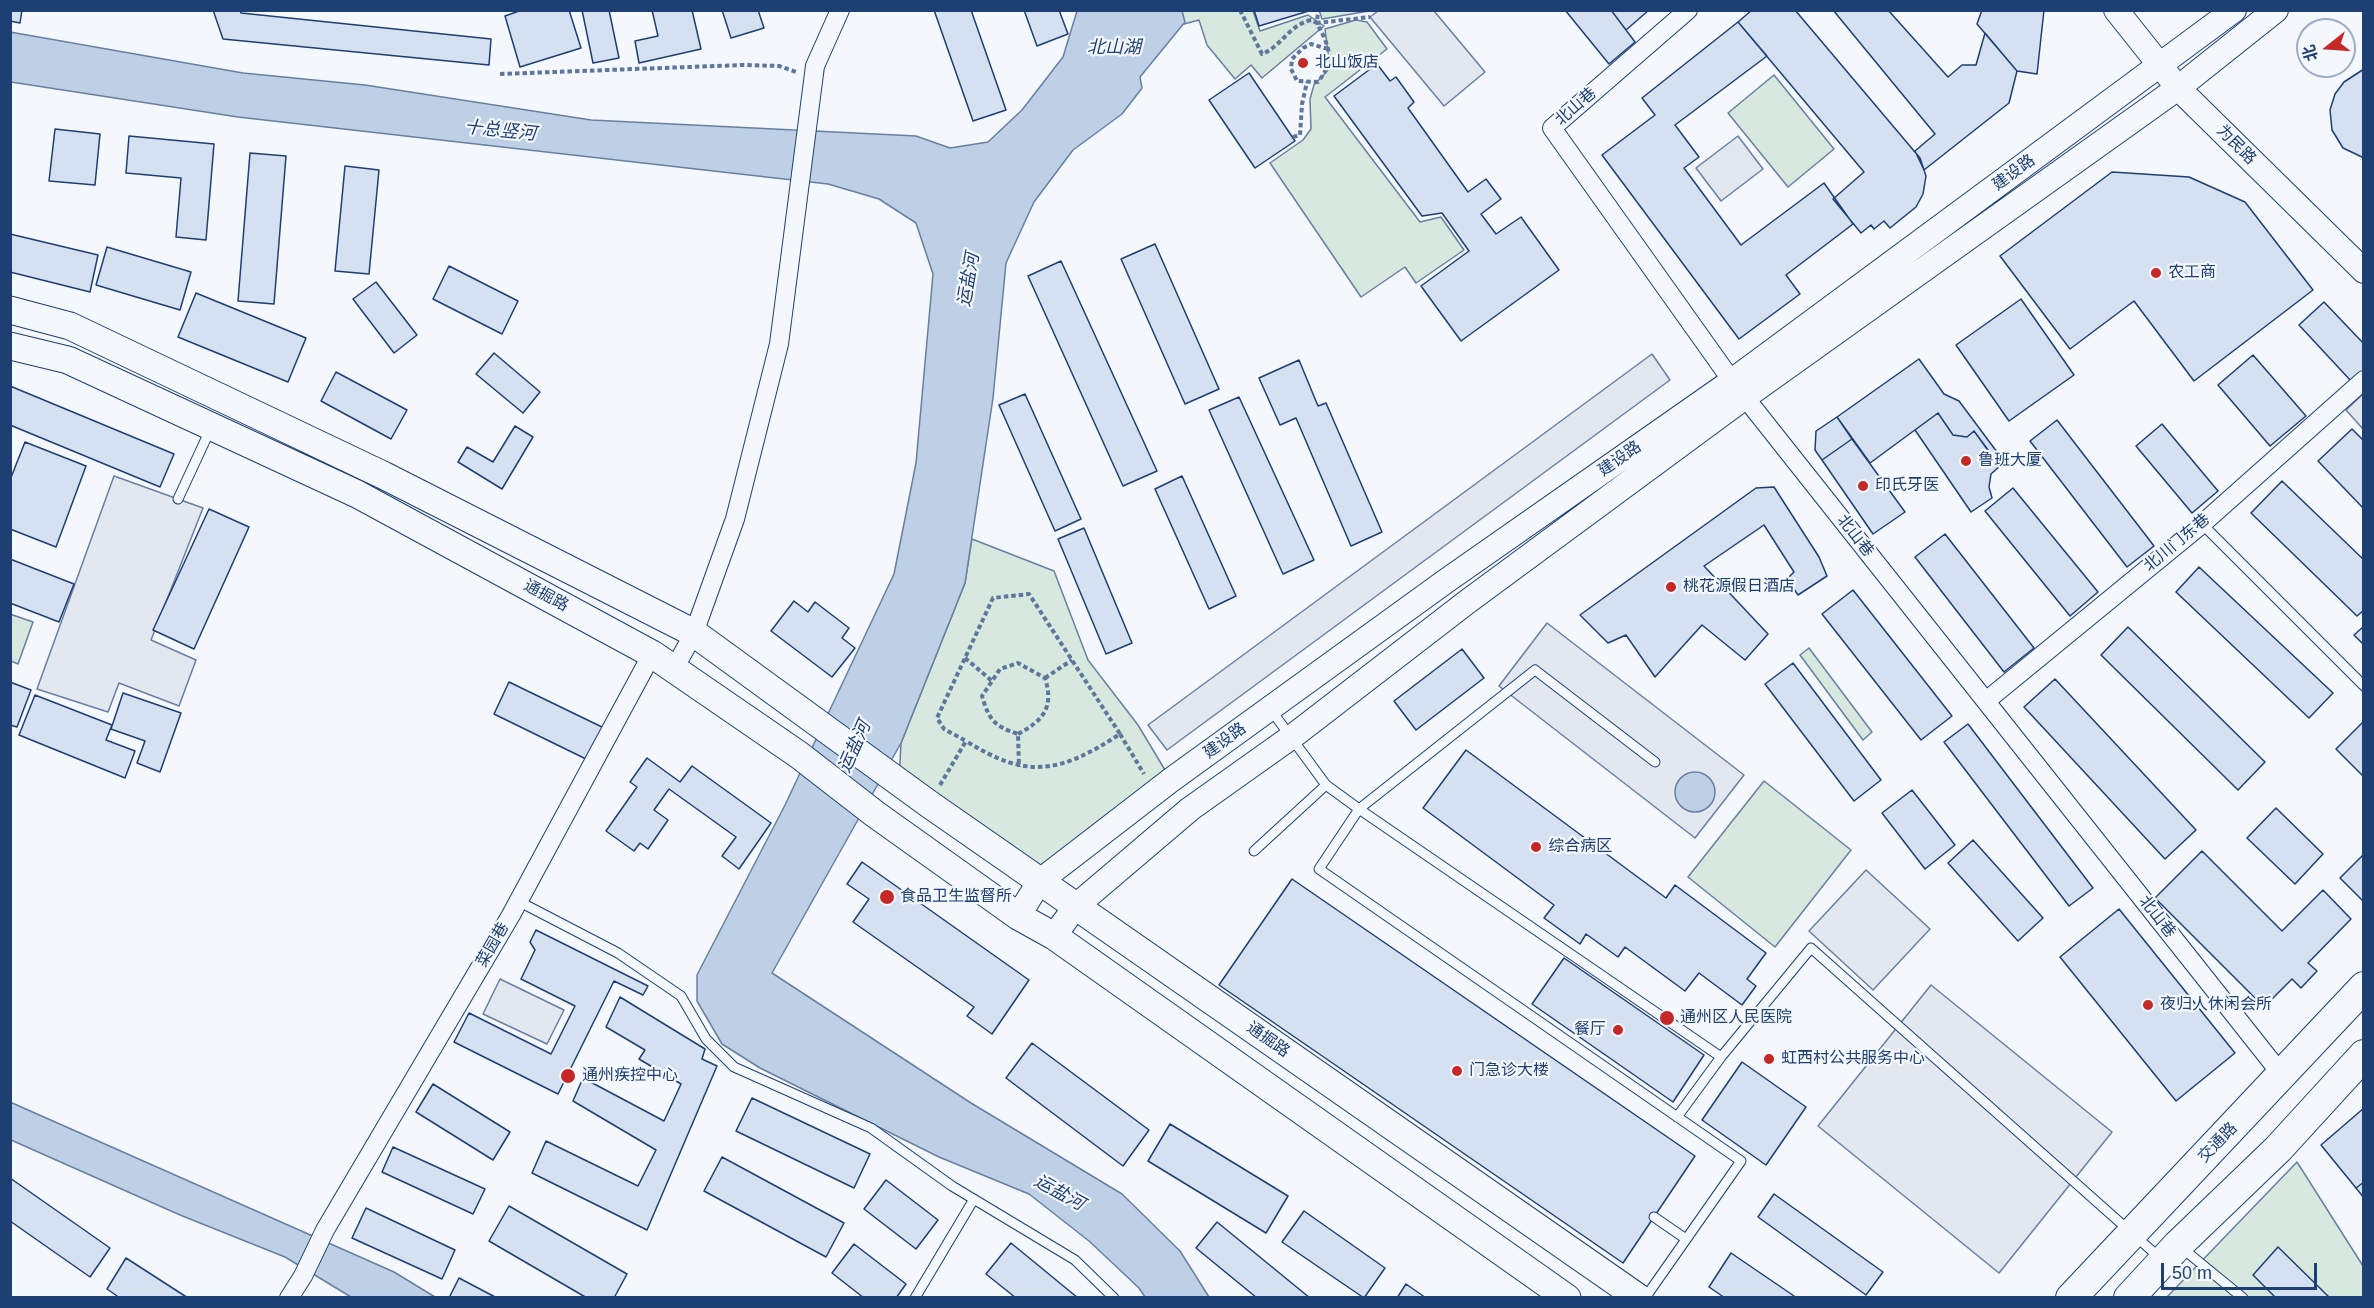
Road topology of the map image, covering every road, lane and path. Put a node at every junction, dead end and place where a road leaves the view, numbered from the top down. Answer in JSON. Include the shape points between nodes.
{"nodes":[{"id":1,"x":840,"y":10,"type":"edge"},
{"id":2,"x":1240,"y":10,"type":"edge"},
{"id":3,"x":1318,"y":10,"type":"edge"},
{"id":4,"x":1688,"y":10,"type":"edge"},
{"id":5,"x":2116,"y":10,"type":"edge"},
{"id":6,"x":2234,"y":10,"type":"edge"},
{"id":7,"x":2277,"y":10,"type":"edge"},
{"id":8,"x":1370,"y":17,"type":"dead end"},
{"id":9,"x":1317,"y":23,"type":"junction"},
{"id":10,"x":1328,"y":49,"type":"junction"},
{"id":11,"x":2159,"y":66,"type":"junction"},
{"id":12,"x":500,"y":74,"type":"dead end"},
{"id":13,"x":814,"y":78,"type":"junction"},
{"id":14,"x":1307,"y":82,"type":"junction"},
{"id":15,"x":2178,"y":88,"type":"junction"},
{"id":16,"x":1293,"y":138,"type":"dead end"},
{"id":17,"x":2364,"y":271,"type":"edge"},
{"id":18,"x":10,"y":310,"type":"edge"},
{"id":19,"x":10,"y":346,"type":"edge"},
{"id":20,"x":2364,"y":380,"type":"edge"},
{"id":21,"x":1739,"y":389,"type":"junction"},
{"id":22,"x":212,"y":427,"type":"junction"},
{"id":23,"x":178,"y":499,"type":"dead end"},
{"id":24,"x":2202,"y":524,"type":"junction"},
{"id":25,"x":694,"y":633,"type":"junction"},
{"id":26,"x":652,"y":654,"type":"junction"},
{"id":27,"x":965,"y":658,"type":"junction"},
{"id":28,"x":1072,"y":660,"type":"junction"},
{"id":29,"x":674,"y":669,"type":"junction"},
{"id":30,"x":1045,"y":678,"type":"junction"},
{"id":31,"x":992,"y":681,"type":"junction"},
{"id":32,"x":2364,"y":686,"type":"edge"},
{"id":33,"x":1986,"y":701,"type":"junction"},
{"id":34,"x":1270,"y":708,"type":"junction"},
{"id":35,"x":1018,"y":734,"type":"junction"},
{"id":36,"x":1120,"y":734,"type":"junction"},
{"id":37,"x":966,"y":741,"type":"junction"},
{"id":38,"x":1655,"y":762,"type":"dead end"},
{"id":39,"x":1020,"y":766,"type":"junction"},
{"id":40,"x":1326,"y":785,"type":"junction"},
{"id":41,"x":1155,"y":793,"type":"junction"},
{"id":42,"x":929,"y":804,"type":"junction"},
{"id":43,"x":1359,"y":809,"type":"junction"},
{"id":44,"x":1254,"y":851,"type":"dead end"},
{"id":45,"x":1040,"y":881,"type":"junction"},
{"id":46,"x":518,"y":901,"type":"junction"},
{"id":47,"x":1076,"y":906,"type":"junction"},
{"id":48,"x":1018,"y":916,"type":"junction"},
{"id":49,"x":1054,"y":936,"type":"junction"},
{"id":50,"x":2364,"y":987,"type":"edge"},
{"id":51,"x":2364,"y":1055,"type":"edge"},
{"id":52,"x":1721,"y":1057,"type":"junction"},
{"id":53,"x":2282,"y":1075,"type":"junction"},
{"id":54,"x":1677,"y":1117,"type":"junction"},
{"id":55,"x":974,"y":1199,"type":"junction"},
{"id":56,"x":1654,"y":1217,"type":"dead end"},
{"id":57,"x":1686,"y":1239,"type":"junction"},
{"id":58,"x":2171,"y":1253,"type":"junction"},
{"id":59,"x":289,"y":1298,"type":"edge"},
{"id":60,"x":915,"y":1298,"type":"edge"},
{"id":61,"x":1114,"y":1298,"type":"edge"},
{"id":62,"x":1566,"y":1298,"type":"edge"},
{"id":63,"x":1639,"y":1298,"type":"edge"},
{"id":64,"x":1646,"y":1298,"type":"edge"},
{"id":65,"x":2071,"y":1298,"type":"edge"},
{"id":66,"x":2129,"y":1298,"type":"edge"},
{"id":67,"x":2243,"y":1298,"type":"edge"}],
"edges":[{"from":1,"to":13,"type":"street","via":[[815,66]]},
{"from":2,"to":9,"type":"path","via":[[1262,54],[1274,50],[1298,23]]},
{"from":3,"to":9,"type":"path"},
{"from":4,"to":21,"type":"street","name":"北山巷","via":[[1552,128]]},
{"from":5,"to":11,"type":"street","name":"为民路"},
{"from":6,"to":11,"type":"street","name":"建设路"},
{"from":7,"to":15,"type":"street","name":"建设路"},
{"from":8,"to":9,"type":"path"},
{"from":9,"to":10,"type":"path"},
{"from":10,"to":14,"type":"path","via":[[1329,69],[1318,82]]},
{"from":10,"to":14,"type":"path","via":[[1311,44],[1292,59],[1291,69],[1297,81]]},
{"from":11,"to":15,"type":"street","name":"为民路"},
{"from":11,"to":21,"type":"street","name":"建设路"},
{"from":12,"to":13,"type":"path","via":[[770,65]]},
{"from":13,"to":25,"type":"street","via":[[779,344],[735,519]]},
{"from":14,"to":16,"type":"path","via":[[1300,135]]},
{"from":15,"to":17,"type":"street","name":"为民路"},
{"from":15,"to":21,"type":"street","name":"建设路"},
{"from":18,"to":25,"type":"main road","name":"通掘路","via":[[70,326],[383,475]]},
{"from":19,"to":22,"type":"main road","name":"通掘路","via":[[68,360]]},
{"from":20,"to":24,"type":"street","name":"北川门东巷"},
{"from":21,"to":33,"type":"street","name":"北山巷"},
{"from":21,"to":34,"type":"street","name":"建设路","via":[[1462,569]]},
{"from":21,"to":47,"type":"street","name":"建设路","via":[[1297,733],[1190,809]]},
{"from":22,"to":23,"type":"lane"},
{"from":22,"to":26,"type":"main road","name":"通掘路","via":[[357,494]]},
{"from":24,"to":32,"type":"lane"},
{"from":24,"to":33,"type":"street","name":"北川门东巷"},
{"from":25,"to":29,"type":"street"},
{"from":25,"to":42,"type":"main road","name":"通掘路"},
{"from":26,"to":29,"type":"main road","name":"通掘路"},
{"from":26,"to":46,"type":"street","name":"菜园巷"},
{"from":27,"to":28,"type":"path","via":[[993,598],[1029,594]]},
{"from":27,"to":31,"type":"path"},
{"from":27,"to":37,"type":"path","via":[[937,718],[944,729]]},
{"from":28,"to":30,"type":"path"},
{"from":28,"to":36,"type":"path"},
{"from":29,"to":48,"type":"main road","name":"通掘路","via":[[799,755]]},
{"from":30,"to":31,"type":"path","via":[[1018,663],[1000,669]]},
{"from":30,"to":35,"type":"path","via":[[1051,696],[1044,713],[1034,726]]},
{"from":31,"to":35,"type":"path","via":[[982,696],[987,712],[998,727]]},
{"from":33,"to":53,"type":"street","name":"北山巷"},
{"from":34,"to":40,"type":"lane"},
{"from":34,"to":41,"type":"street","name":"建设路"},
{"from":35,"to":39,"type":"path"},
{"from":36,"to":39,"type":"path","via":[[1085,757],[1057,765]]},
{"from":36,"to":41,"type":"path"},
{"from":37,"to":39,"type":"path","via":[[990,756]]},
{"from":37,"to":42,"type":"path"},
{"from":38,"to":43,"type":"lane","via":[[1535,670]]},
{"from":40,"to":43,"type":"lane"},
{"from":40,"to":44,"type":"lane"},
{"from":41,"to":45,"type":"street","name":"建设路"},
{"from":42,"to":45,"type":"main road","name":"通掘路"},
{"from":43,"to":52,"type":"lane"},
{"from":43,"to":54,"type":"lane","via":[[1319,870]]},
{"from":45,"to":47,"type":"main road","name":"通掘路"},
{"from":45,"to":48,"type":"street","name":"建设路"},
{"from":46,"to":55,"type":"lane","via":[[618,953],[681,996],[706,1039],[734,1067],[871,1128]]},
{"from":46,"to":59,"type":"street","name":"菜园巷"},
{"from":47,"to":49,"type":"street","name":"建设路"},
{"from":47,"to":63,"type":"main road","name":"通掘路"},
{"from":48,"to":49,"type":"main road"},
{"from":49,"to":62,"type":"main road"},
{"from":50,"to":53,"type":"main road","name":"交通路"},
{"from":51,"to":58,"type":"main road","via":[[2278,1149]]},
{"from":52,"to":54,"type":"lane"},
{"from":52,"to":58,"type":"lane","via":[[1811,948]]},
{"from":53,"to":65,"type":"main road","name":"交通路"},
{"from":54,"to":57,"type":"lane","via":[[1741,1161]]},
{"from":55,"to":60,"type":"lane"},
{"from":55,"to":61,"type":"lane","via":[[1075,1260]]},
{"from":56,"to":57,"type":"lane"},
{"from":57,"to":64,"type":"lane"},
{"from":58,"to":66,"type":"main road"},
{"from":58,"to":67,"type":"lane"}]}
